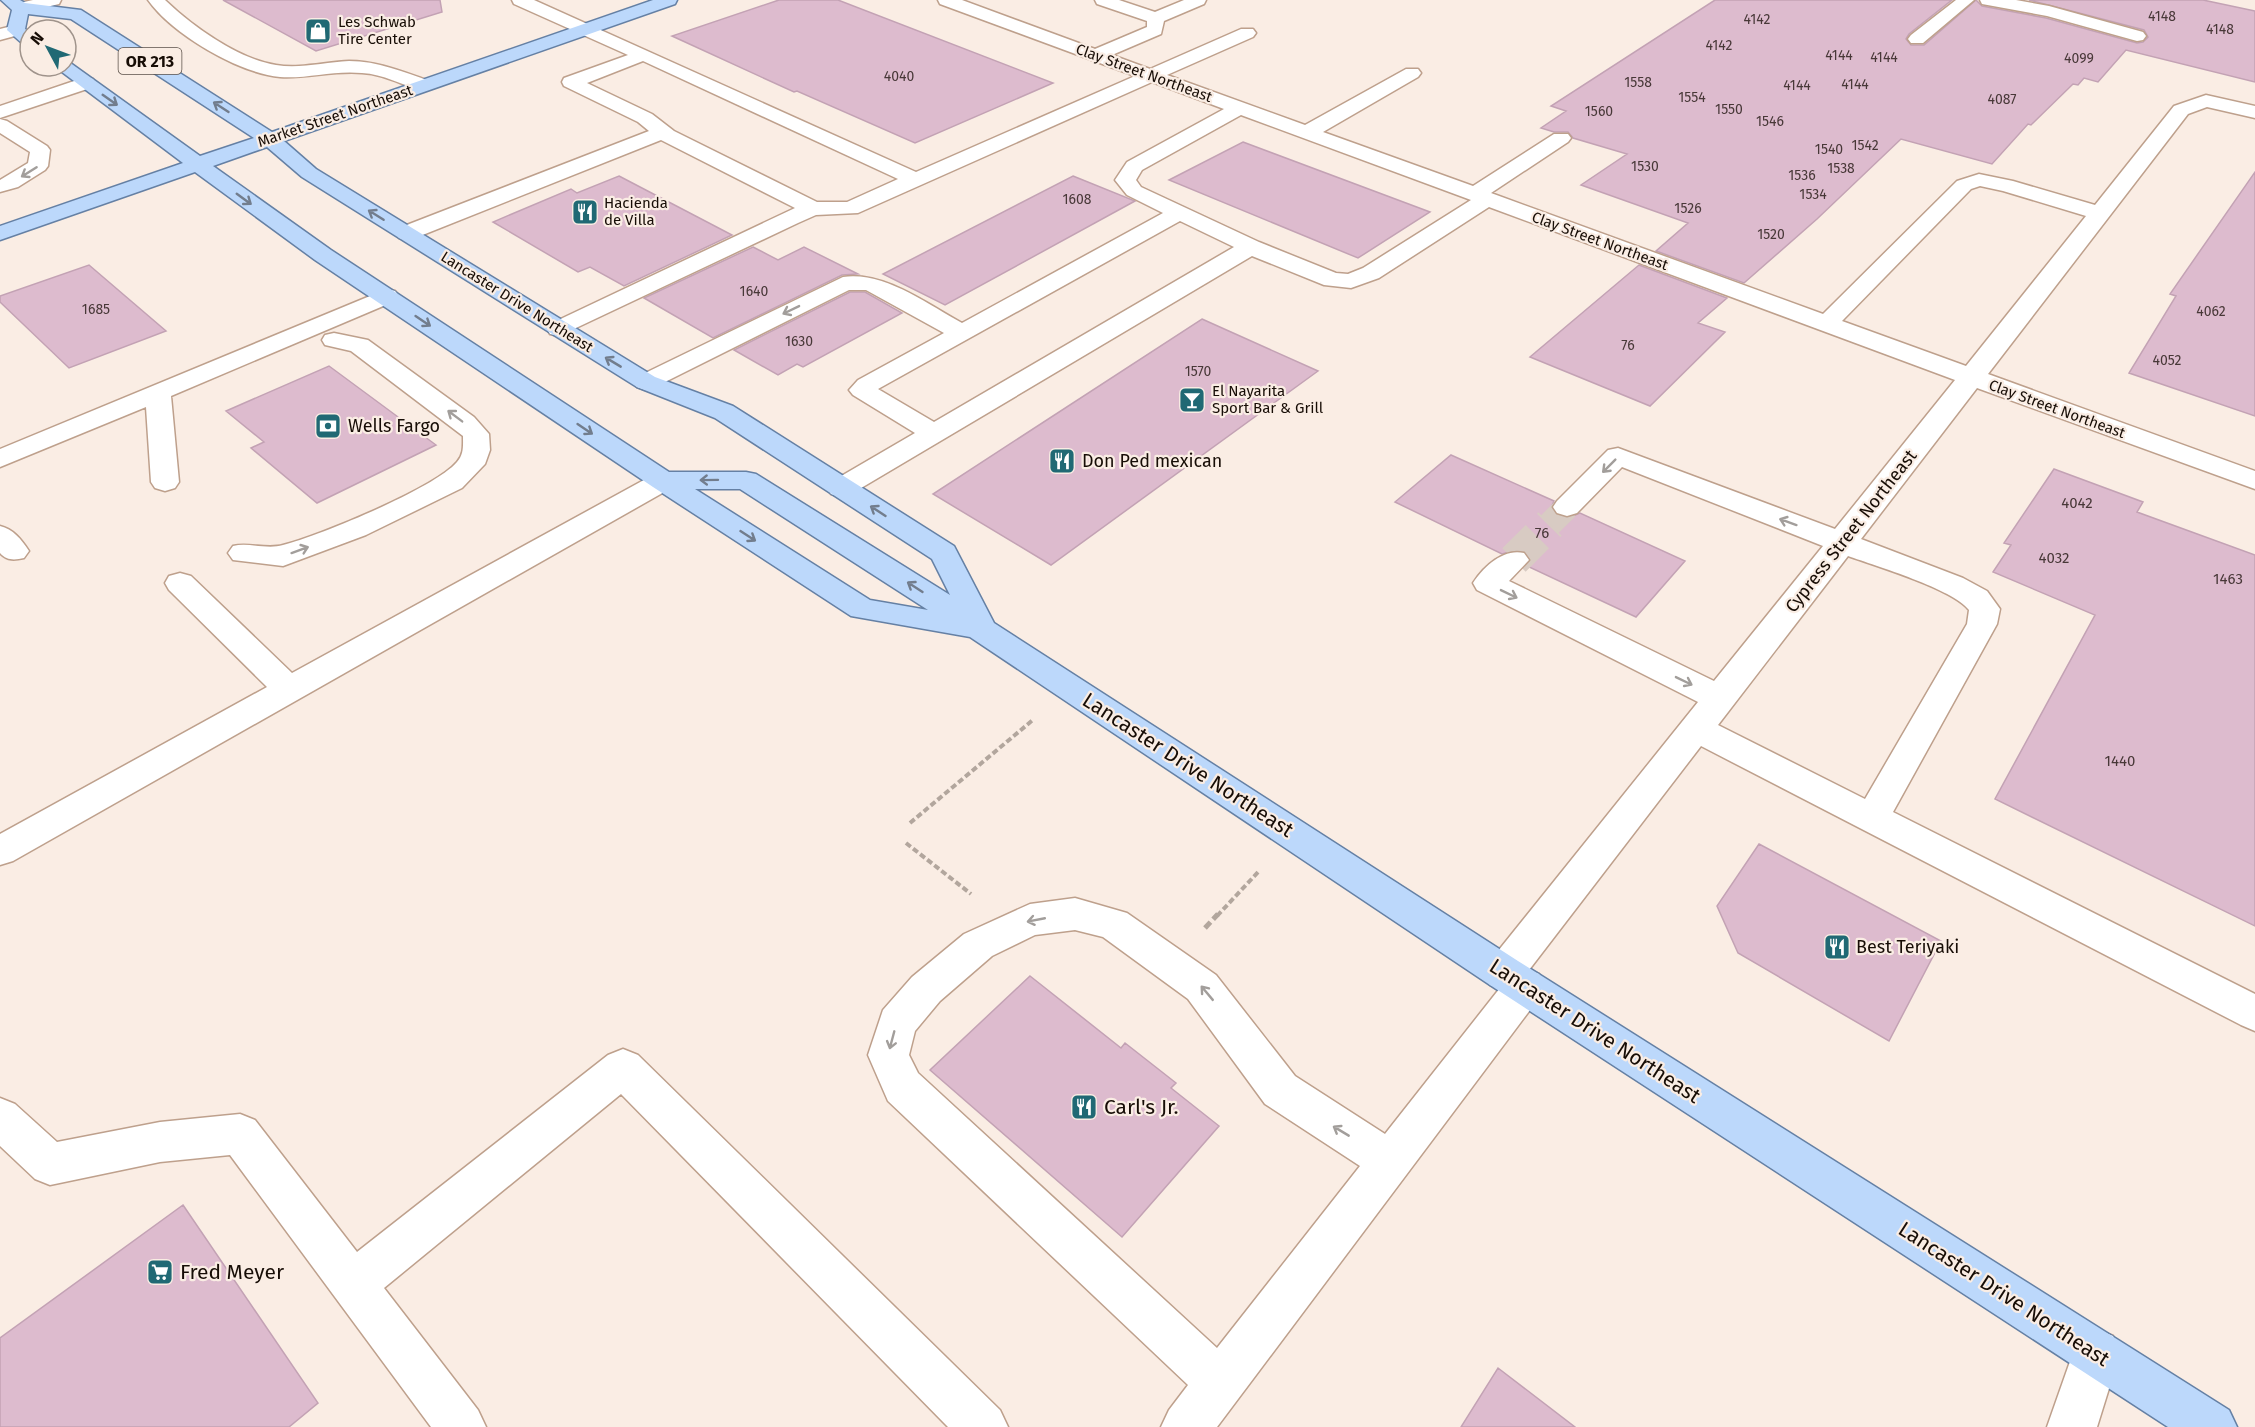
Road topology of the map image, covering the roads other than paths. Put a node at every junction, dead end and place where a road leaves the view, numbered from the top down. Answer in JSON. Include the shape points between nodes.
{"nodes":[{"id":1,"x":53,"y":0,"type":"edge"},
{"id":2,"x":519,"y":0,"type":"edge"},
{"id":3,"x":669,"y":0,"type":"edge"},
{"id":4,"x":946,"y":0,"type":"edge"},
{"id":5,"x":1103,"y":0,"type":"edge"},
{"id":6,"x":1198,"y":0,"type":"edge"},
{"id":7,"x":1966,"y":0,"type":"edge"},
{"id":8,"x":1988,"y":0,"type":"edge"},
{"id":9,"x":163,"y":1,"type":"edge"},
{"id":10,"x":15,"y":4,"type":"edge"},
{"id":11,"x":1156,"y":18,"type":"junction"},
{"id":12,"x":583,"y":29,"type":"junction"},
{"id":13,"x":1248,"y":33,"type":"dead end"},
{"id":14,"x":16,"y":35,"type":"edge"},
{"id":15,"x":2138,"y":36,"type":"dead end"},
{"id":16,"x":1917,"y":39,"type":"dead end"},
{"id":17,"x":644,"y":55,"type":"junction"},
{"id":18,"x":1096,"y":55,"type":"junction"},
{"id":19,"x":1412,"y":73,"type":"dead end"},
{"id":20,"x":1150,"y":75,"type":"junction"},
{"id":21,"x":78,"y":77,"type":"edge"},
{"id":22,"x":86,"y":83,"type":"junction"},
{"id":23,"x":423,"y":85,"type":"junction"},
{"id":24,"x":1239,"y":108,"type":"junction"},
{"id":25,"x":0,"y":111,"type":"edge"},
{"id":26,"x":2255,"y":111,"type":"edge"},
{"id":27,"x":0,"y":125,"type":"edge"},
{"id":28,"x":663,"y":132,"type":"junction"},
{"id":29,"x":1306,"y":133,"type":"junction"},
{"id":30,"x":1561,"y":138,"type":"dead end"},
{"id":31,"x":270,"y":139,"type":"junction"},
{"id":32,"x":197,"y":165,"type":"junction"},
{"id":33,"x":915,"y":179,"type":"junction"},
{"id":34,"x":0,"y":186,"type":"edge"},
{"id":35,"x":1481,"y":197,"type":"junction"},
{"id":36,"x":813,"y":209,"type":"junction"},
{"id":37,"x":1179,"y":213,"type":"junction"},
{"id":38,"x":2100,"y":213,"type":"junction"},
{"id":39,"x":0,"y":233,"type":"edge"},
{"id":40,"x":406,"y":233,"type":"junction"},
{"id":41,"x":1251,"y":247,"type":"junction"},
{"id":42,"x":387,"y":296,"type":"junction"},
{"id":43,"x":1826,"y":324,"type":"junction"},
{"id":44,"x":560,"y":329,"type":"junction"},
{"id":45,"x":325,"y":333,"type":"junction"},
{"id":46,"x":962,"y":333,"type":"junction"},
{"id":47,"x":1972,"y":378,"type":"junction"},
{"id":48,"x":646,"y":382,"type":"junction"},
{"id":49,"x":158,"y":392,"type":"junction"},
{"id":50,"x":933,"y":433,"type":"junction"},
{"id":51,"x":0,"y":459,"type":"edge"},
{"id":52,"x":663,"y":481,"type":"junction"},
{"id":53,"x":2255,"y":481,"type":"edge"},
{"id":54,"x":165,"y":482,"type":"dead end"},
{"id":55,"x":841,"y":488,"type":"junction"},
{"id":56,"x":1567,"y":507,"type":"tunnel mouth"},
{"id":57,"x":1843,"y":542,"type":"junction"},
{"id":58,"x":243,"y":553,"type":"dead end"},
{"id":59,"x":1514,"y":560,"type":"tunnel mouth"},
{"id":60,"x":180,"y":583,"type":"dead end"},
{"id":61,"x":982,"y":630,"type":"junction"},
{"id":62,"x":289,"y":690,"type":"junction"},
{"id":63,"x":1719,"y":698,"type":"junction"},
{"id":64,"x":1696,"y":729,"type":"junction"},
{"id":65,"x":1872,"y":818,"type":"junction"},
{"id":66,"x":0,"y":851,"type":"edge"},
{"id":67,"x":1514,"y":980,"type":"junction"},
{"id":68,"x":2255,"y":1013,"type":"edge"},
{"id":69,"x":0,"y":1118,"type":"edge"},
{"id":70,"x":1391,"y":1161,"type":"junction"},
{"id":71,"x":354,"y":1283,"type":"junction"},
{"id":72,"x":2096,"y":1353,"type":"junction"},
{"id":73,"x":1220,"y":1383,"type":"junction"},
{"id":74,"x":460,"y":1427,"type":"edge"},
{"id":75,"x":984,"y":1427,"type":"edge"},
{"id":76,"x":1186,"y":1427,"type":"edge"},
{"id":77,"x":2072,"y":1427,"type":"edge"},
{"id":78,"x":2212,"y":1427,"type":"edge"}],
"edges":[{"from":1,"to":10,"type":"street"},
{"from":2,"to":12,"type":"street"},
{"from":3,"to":12,"type":"main road","name":"Market Street Northeast"},
{"from":4,"to":18,"type":"street","name":"Clay Street Northeast"},
{"from":5,"to":11,"type":"street"},
{"from":6,"to":11,"type":"street"},
{"from":7,"to":16,"type":"street"},
{"from":8,"to":15,"type":"street","via":[[2049,11]]},
{"from":9,"to":23,"type":"street","via":[[206,39],[243,61],[278,71],[375,69]]},
{"from":10,"to":14,"type":"main road"},
{"from":31,"to":10,"type":"main road","name":"Lancaster Drive Northeast","number":"OR 213","one_way":true,"via":[[75,14]]},
{"from":11,"to":18,"type":"street","via":[[1155,30]]},
{"from":12,"to":17,"type":"street"},
{"from":12,"to":23,"type":"main road","name":"Market Street Northeast"},
{"from":13,"to":20,"type":"street"},
{"from":17,"to":28,"type":"street","via":[[571,82],[645,118]]},
{"from":17,"to":33,"type":"street"},
{"from":18,"to":20,"type":"street","name":"Clay Street Northeast"},
{"from":19,"to":29,"type":"street"},
{"from":20,"to":24,"type":"street","name":"Clay Street Northeast"},
{"from":20,"to":33,"type":"street"},
{"from":21,"to":22,"type":"main road","name":"Lancaster Drive Northeast","number":"OR 213"},
{"from":22,"to":25,"type":"street"},
{"from":22,"to":32,"type":"main road","name":"Lancaster Drive Northeast","number":"OR 213","one_way":true},
{"from":23,"to":31,"type":"main road","name":"Market Street Northeast"},
{"from":24,"to":29,"type":"street","name":"Clay Street Northeast"},
{"from":24,"to":37,"type":"street","via":[[1134,166],[1125,180],[1134,191]]},
{"from":26,"to":38,"type":"street","name":"Cypress Street Northeast","via":[[2206,100],[2181,110]]},
{"from":27,"to":34,"type":"street","one_way":true,"via":[[40,150],[38,166]]},
{"from":28,"to":36,"type":"street"},
{"from":28,"to":40,"type":"street"},
{"from":29,"to":35,"type":"street","name":"Clay Street Northeast"},
{"from":30,"to":35,"type":"street"},
{"from":31,"to":32,"type":"main road","name":"Market Street Northeast"},
{"from":40,"to":31,"type":"main road","name":"Lancaster Drive Northeast","one_way":true,"via":[[309,173]]},
{"from":32,"to":39,"type":"main road","name":"Market Street Northeast"},
{"from":32,"to":42,"type":"main road","name":"Lancaster Drive Northeast","one_way":true},
{"from":33,"to":36,"type":"street","via":[[850,207]]},
{"from":35,"to":41,"type":"street","via":[[1371,273],[1351,280],[1332,280]]},
{"from":35,"to":43,"type":"street","name":"Clay Street Northeast"},
{"from":36,"to":44,"type":"street"},
{"from":37,"to":41,"type":"street"},
{"from":37,"to":46,"type":"street"},
{"from":38,"to":43,"type":"street","via":[[2006,185],[1979,180],[1964,184]]},
{"from":38,"to":47,"type":"street","name":"Cypress Street Northeast"},
{"from":40,"to":44,"type":"main road","name":"Lancaster Drive Northeast"},
{"from":41,"to":50,"type":"street"},
{"from":42,"to":45,"type":"street"},
{"from":42,"to":52,"type":"main road","name":"Lancaster Drive Northeast","one_way":true},
{"from":43,"to":47,"type":"street","name":"Clay Street Northeast"},
{"from":48,"to":44,"type":"main road","name":"Lancaster Drive Northeast","one_way":true},
{"from":45,"to":49,"type":"street"},
{"from":58,"to":45,"type":"street","one_way":true,"via":[[283,556],[356,530],[452,482],[471,464],[450,440],[333,353]]},
{"from":46,"to":48,"type":"street","one_way":true,"via":[[872,284],[843,284]]},
{"from":46,"to":50,"type":"street","via":[[862,390]]},
{"from":47,"to":53,"type":"street","name":"Clay Street Northeast"},
{"from":47,"to":57,"type":"street","name":"Cypress Street Northeast"},
{"from":48,"to":55,"type":"main road","name":"Lancaster Drive Northeast","via":[[724,412]]},
{"from":49,"to":51,"type":"street"},
{"from":49,"to":54,"type":"street"},
{"from":50,"to":55,"type":"street"},
{"from":52,"to":61,"type":"main road","name":"Lancaster Drive Northeast","one_way":true,"via":[[862,609]]},
{"from":61,"to":52,"type":"main road","one_way":true,"via":[[746,480]]},
{"from":52,"to":62,"type":"street"},
{"from":61,"to":55,"type":"main road","name":"Lancaster Drive Northeast","one_way":true,"via":[[944,553]]},
{"from":57,"to":56,"type":"street","one_way":true,"via":[[1618,456]]},
{"from":57,"to":63,"type":"street","name":"Cypress Street Northeast"},
{"from":57,"to":65,"type":"street","via":[[1952,585],[1976,598],[1985,609],[1982,624]]},
{"from":59,"to":63,"type":"street","one_way":true,"via":[[1488,584]]},
{"from":60,"to":62,"type":"street"},
{"from":61,"to":67,"type":"main road","name":"Lancaster Drive Northeast"},
{"from":62,"to":66,"type":"street"},
{"from":63,"to":64,"type":"street","name":"Cypress Street Northeast"},
{"from":64,"to":65,"type":"street"},
{"from":64,"to":67,"type":"street","name":"Cypress Street Northeast"},
{"from":65,"to":68,"type":"street"},
{"from":67,"to":70,"type":"street","name":"Cypress Street Northeast"},
{"from":67,"to":72,"type":"main road","name":"Lancaster Drive Northeast"},
{"from":69,"to":71,"type":"street","via":[[50,1164],[160,1142],[240,1134]]},
{"from":70,"to":73,"type":"street","name":"Cypress Street Northeast"},
{"from":70,"to":73,"type":"street","one_way":true,"via":[[1280,1090],[1202,987],[1114,924],[1075,914],[1030,920],[978,945],[926,989],[897,1023],[888,1055],[903,1087]]},
{"from":71,"to":74,"type":"street"},
{"from":71,"to":75,"type":"street","via":[[623,1068]]},
{"from":72,"to":77,"type":"street"},
{"from":72,"to":78,"type":"main road","name":"Lancaster Drive Northeast"},
{"from":73,"to":76,"type":"street","name":"Cypress Street Northeast"}]}
